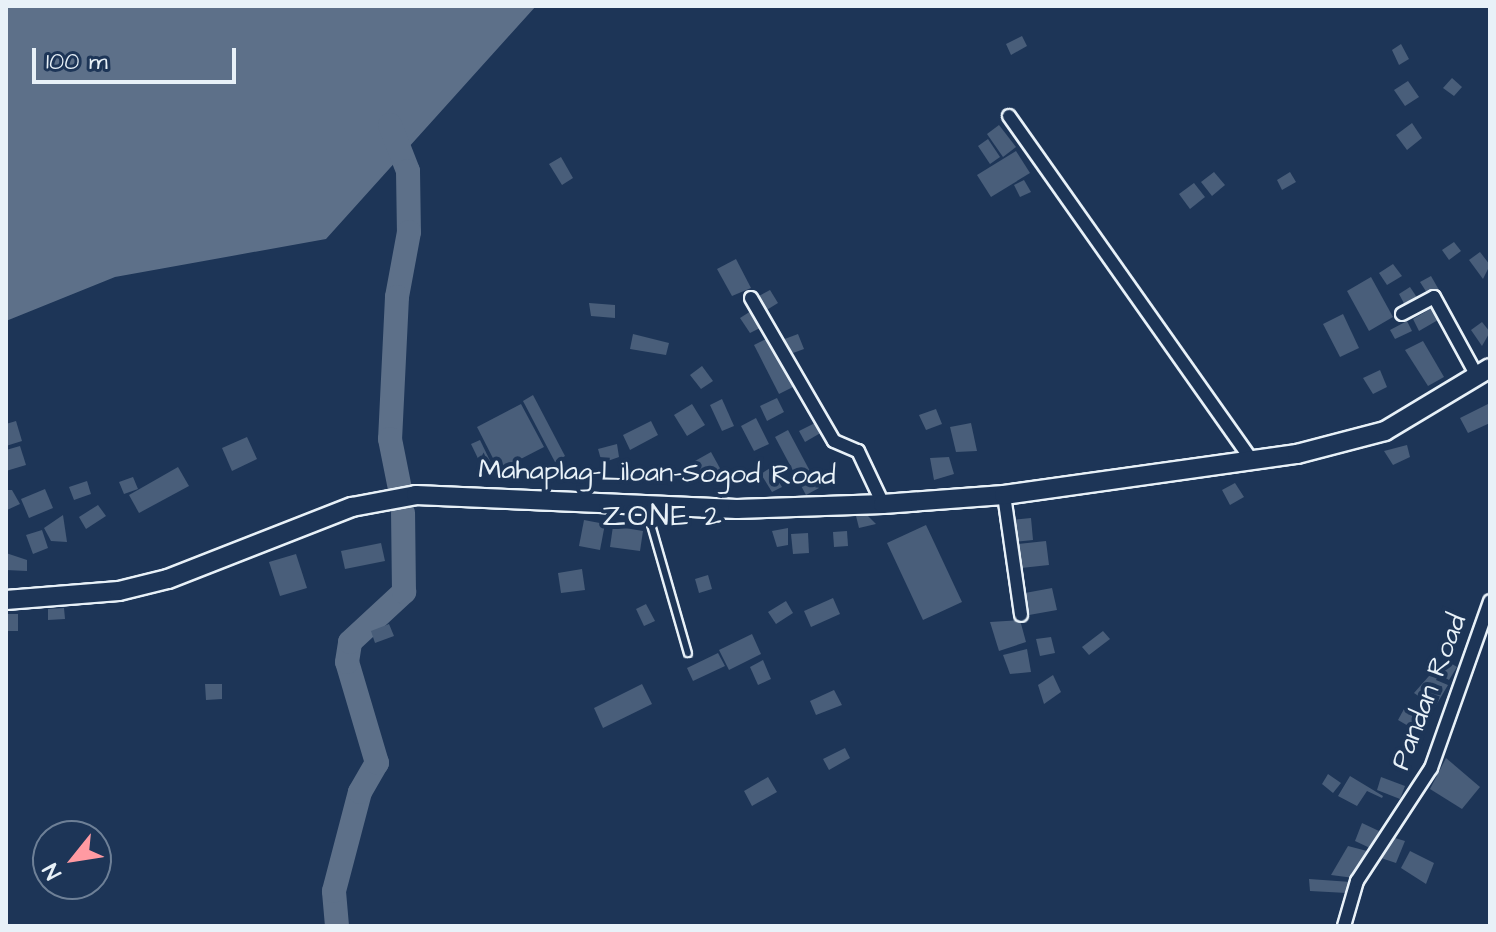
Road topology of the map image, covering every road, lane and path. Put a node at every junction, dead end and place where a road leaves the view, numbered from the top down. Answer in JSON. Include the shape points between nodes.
{"nodes":[{"id":1,"x":1009,"y":116,"type":"dead end"},
{"id":2,"x":751,"y":298,"type":"dead end"},
{"id":3,"x":1402,"y":314,"type":"dead end"},
{"id":4,"x":1484,"y":372,"type":"edge"},
{"id":5,"x":1252,"y":461,"type":"junction"},
{"id":6,"x":1004,"y":495,"type":"junction"},
{"id":7,"x":645,"y":503,"type":"junction"},
{"id":8,"x":883,"y":504,"type":"junction"},
{"id":9,"x":6,"y":600,"type":"edge"},
{"id":10,"x":1490,"y":601,"type":"edge"},
{"id":11,"x":1021,"y":615,"type":"dead end"},
{"id":12,"x":688,"y":653,"type":"dead end"},
{"id":13,"x":1344,"y":926,"type":"edge"}],
"edges":[{"from":1,"to":5,"type":"street"},
{"from":2,"to":8,"type":"street","via":[[834,441],[858,451]]},
{"from":3,"to":4,"type":"street","via":[[1434,297]]},
{"from":4,"to":5,"type":"main road","name":"Mahaplag-Liloan-Sogod Road","via":[[1357,443]]},
{"from":5,"to":6,"type":"main road","name":"Mahaplag-Liloan-Sogod Road"},
{"from":6,"to":8,"type":"main road","name":"Mahaplag-Liloan-Sogod Road"},
{"from":6,"to":11,"type":"street"},
{"from":7,"to":8,"type":"main road","name":"Mahaplag-Liloan-Sogod Road","via":[[737,509]]},
{"from":7,"to":9,"type":"main road","name":"Mahaplag-Liloan-Sogod Road","via":[[416,495],[352,507],[168,579],[119,591]]},
{"from":7,"to":12,"type":"lane"},
{"from":10,"to":13,"type":"street","name":"Pandan Road","via":[[1431,768],[1357,881]]}]}
